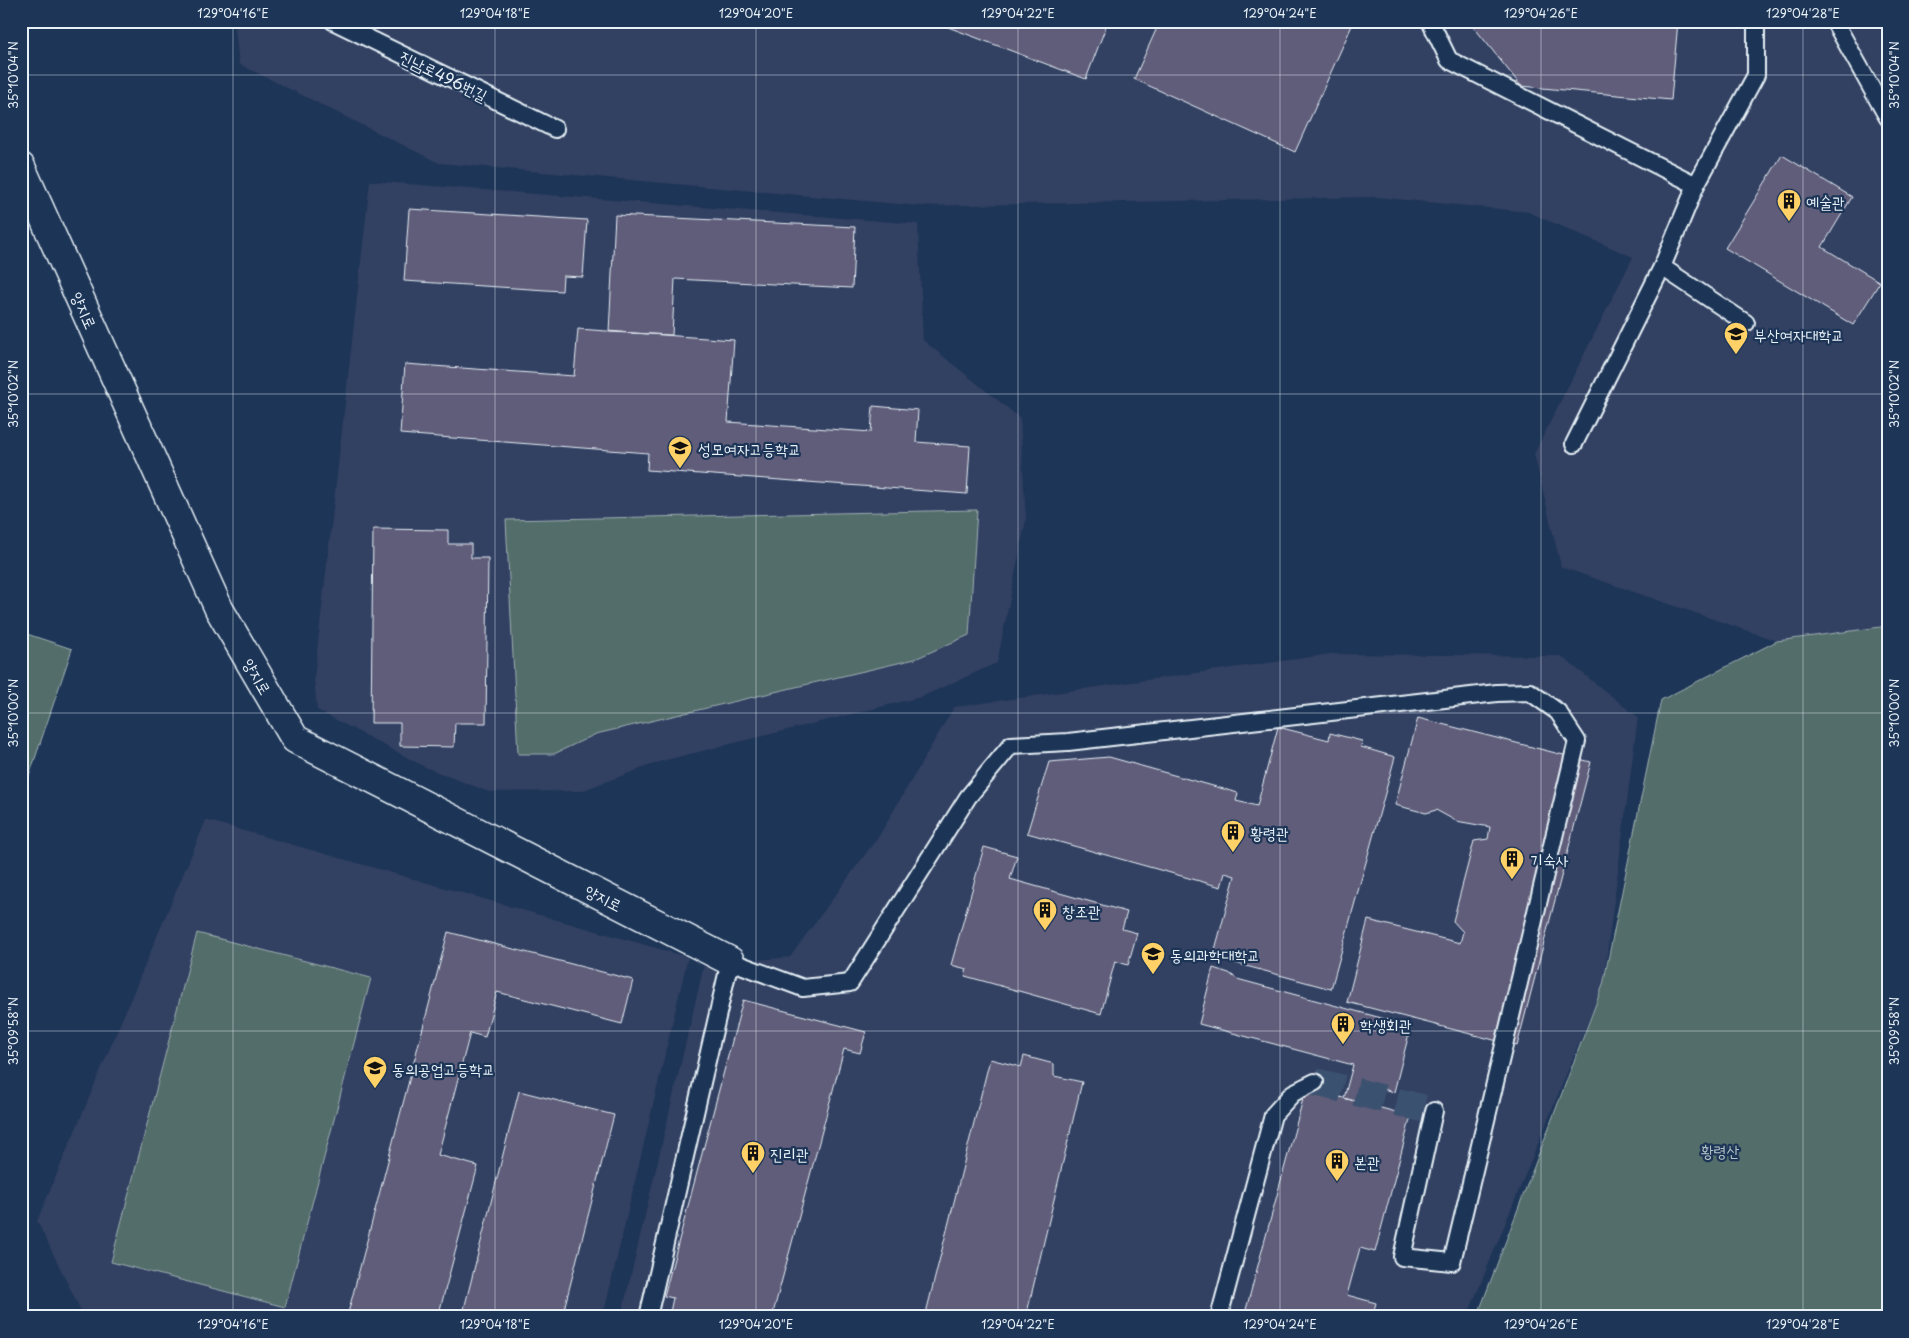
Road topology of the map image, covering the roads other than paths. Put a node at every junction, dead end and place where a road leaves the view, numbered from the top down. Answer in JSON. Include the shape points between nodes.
{"nodes":[{"id":1,"x":334,"y":21,"type":"edge"},
{"id":2,"x":1430,"y":21,"type":"edge"},
{"id":3,"x":1756,"y":21,"type":"edge"},
{"id":4,"x":1834,"y":21,"type":"edge"},
{"id":5,"x":1888,"y":118,"type":"edge"},
{"id":6,"x":555,"y":129,"type":"dead end"},
{"id":7,"x":21,"y":167,"type":"edge"},
{"id":8,"x":1696,"y":185,"type":"junction"},
{"id":9,"x":1662,"y":267,"type":"junction"},
{"id":10,"x":1746,"y":323,"type":"dead end"},
{"id":11,"x":1574,"y":444,"type":"dead end"},
{"id":12,"x":730,"y":961,"type":"junction"},
{"id":13,"x":1315,"y":1082,"type":"tunnel mouth"},
{"id":14,"x":1434,"y":1111,"type":"dead end"},
{"id":15,"x":648,"y":1317,"type":"edge"},
{"id":16,"x":1219,"y":1317,"type":"edge"}],
"edges":[{"from":1,"to":6,"type":"lane","name":"진남로496번길"},
{"from":2,"to":8,"type":"lane","via":[[1449,60]]},
{"from":3,"to":8,"type":"lane","via":[[1756,75]]},
{"from":4,"to":5,"type":"lane"},
{"from":7,"to":12,"type":"street","name":"양지로","via":[[219,609],[295,739]]},
{"from":8,"to":9,"type":"lane"},
{"from":9,"to":10,"type":"lane"},
{"from":9,"to":11,"type":"lane"},
{"from":12,"to":14,"type":"lane","via":[[803,988],[850,983],[968,797],[1011,745],[1068,742],[1497,693],[1530,692],[1558,712],[1577,741],[1452,1262],[1402,1257]]},
{"from":12,"to":15,"type":"lane"},
{"from":13,"to":16,"type":"lane","via":[[1293,1093],[1273,1115]]}]}
